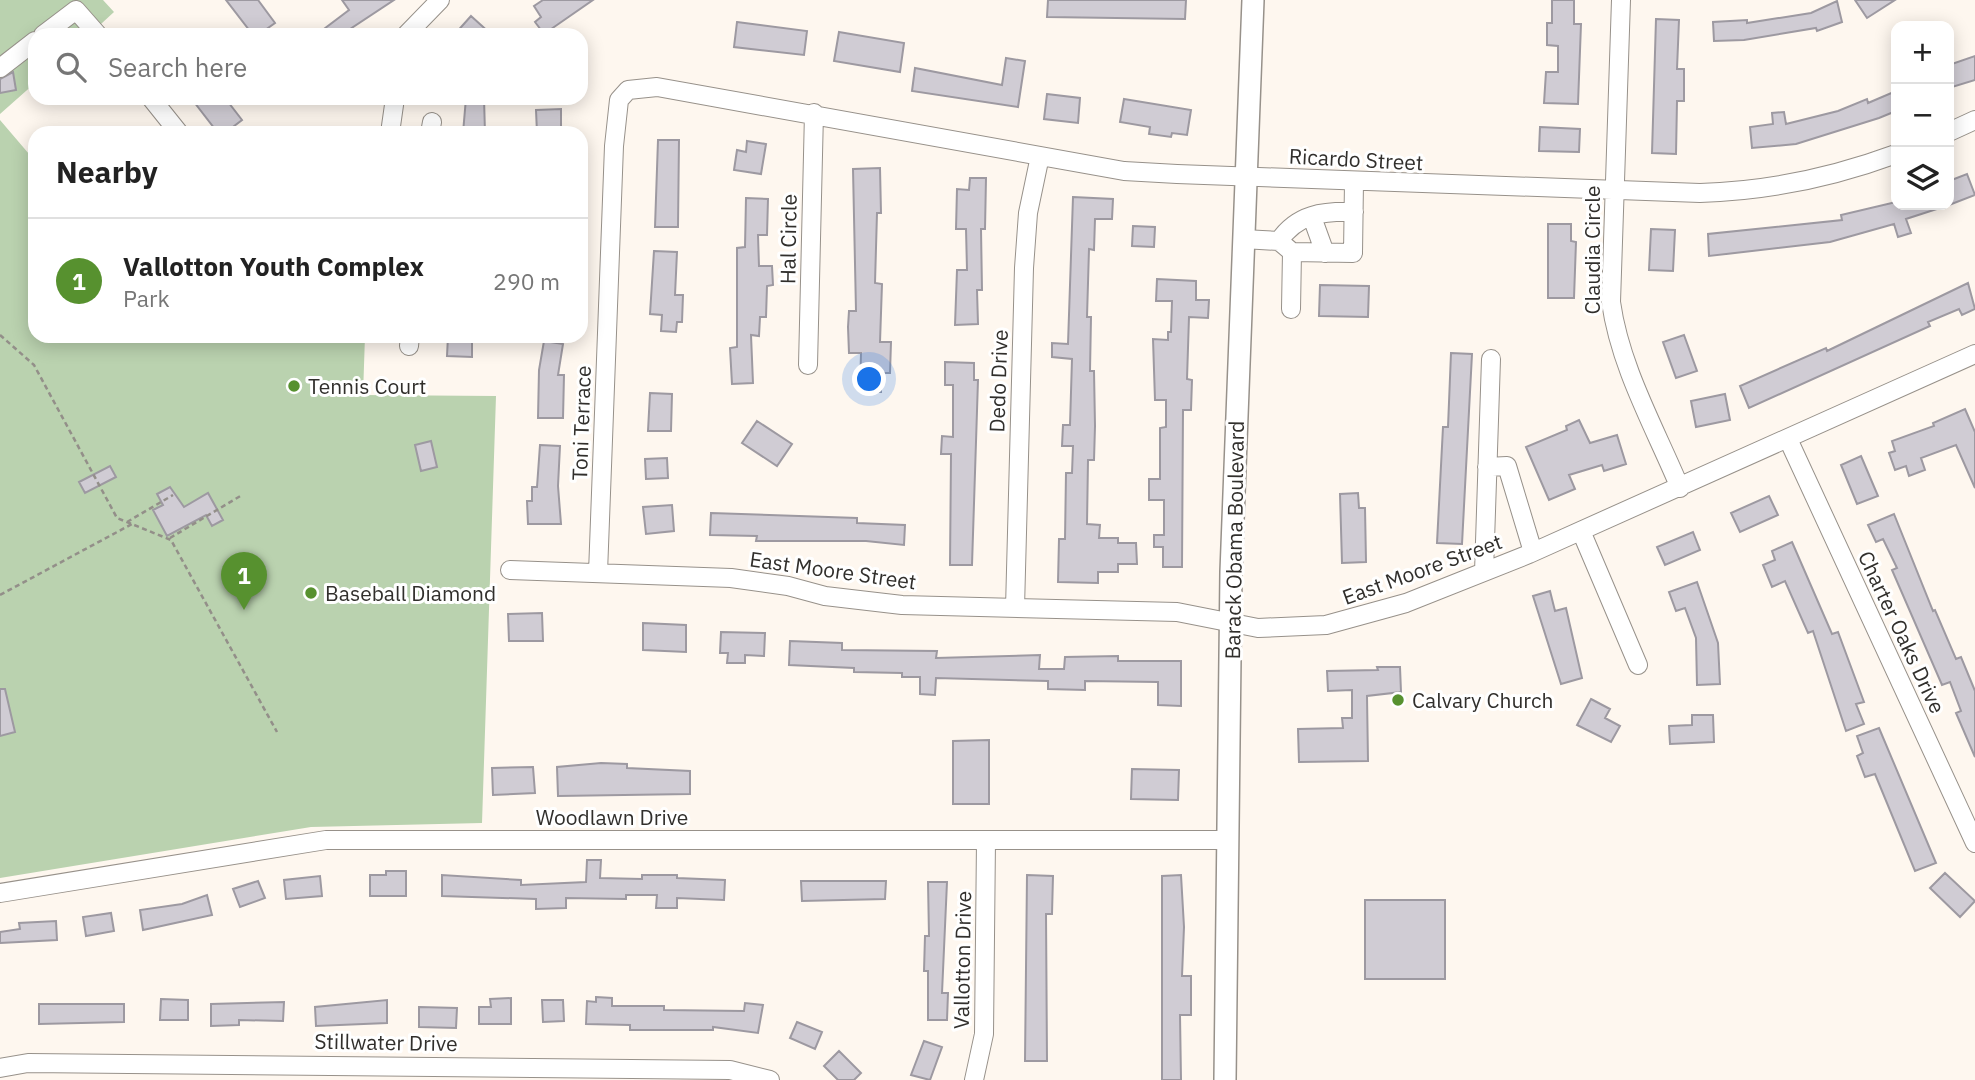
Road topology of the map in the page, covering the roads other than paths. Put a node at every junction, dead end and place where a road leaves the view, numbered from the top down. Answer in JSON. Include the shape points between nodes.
{"nodes":[{"id":1,"x":440,"y":0,"type":"edge"},
{"id":2,"x":1253,"y":0,"type":"edge"},
{"id":3,"x":1621,"y":0,"type":"edge"},
{"id":4,"x":71,"y":5,"type":"edge"},
{"id":5,"x":50,"y":28,"type":"edge"},
{"id":6,"x":92,"y":28,"type":"edge"},
{"id":7,"x":413,"y":28,"type":"edge"},
{"id":8,"x":28,"y":46,"type":"edge"},
{"id":9,"x":0,"y":68,"type":"edge"},
{"id":10,"x":157,"y":105,"type":"edge"},
{"id":11,"x":394,"y":105,"type":"edge"},
{"id":12,"x":814,"y":113,"type":"junction"},
{"id":13,"x":1975,"y":120,"type":"edge"},
{"id":14,"x":173,"y":126,"type":"edge"},
{"id":15,"x":391,"y":126,"type":"edge"},
{"id":16,"x":1954,"y":130,"type":"edge"},
{"id":17,"x":1040,"y":156,"type":"junction"},
{"id":18,"x":1891,"y":156,"type":"edge"},
{"id":19,"x":1245,"y":176,"type":"junction"},
{"id":20,"x":1354,"y":182,"type":"junction"},
{"id":21,"x":1614,"y":189,"type":"junction"},
{"id":22,"x":1354,"y":212,"type":"junction"},
{"id":23,"x":1312,"y":217,"type":"junction"},
{"id":24,"x":1243,"y":239,"type":"junction"},
{"id":25,"x":1285,"y":246,"type":"junction"},
{"id":26,"x":1325,"y":253,"type":"junction"},
{"id":27,"x":1291,"y":309,"type":"dead end"},
{"id":28,"x":1975,"y":354,"type":"edge"},
{"id":29,"x":1491,"y":359,"type":"dead end"},
{"id":30,"x":808,"y":365,"type":"dead end"},
{"id":31,"x":1788,"y":439,"type":"junction"},
{"id":32,"x":1487,"y":467,"type":"junction"},
{"id":33,"x":1680,"y":488,"type":"junction"},
{"id":34,"x":1581,"y":531,"type":"junction"},
{"id":35,"x":1533,"y":552,"type":"junction"},
{"id":36,"x":510,"y":570,"type":"dead end"},
{"id":37,"x":1484,"y":572,"type":"junction"},
{"id":38,"x":598,"y":573,"type":"junction"},
{"id":39,"x":1015,"y":608,"type":"junction"},
{"id":40,"x":1232,"y":622,"type":"junction"},
{"id":41,"x":1639,"y":665,"type":"dead end"},
{"id":42,"x":986,"y":840,"type":"junction"},
{"id":43,"x":1228,"y":840,"type":"junction"},
{"id":44,"x":1975,"y":843,"type":"edge"},
{"id":45,"x":0,"y":893,"type":"edge"},
{"id":46,"x":0,"y":1068,"type":"edge"},
{"id":47,"x":770,"y":1080,"type":"edge"},
{"id":48,"x":974,"y":1080,"type":"edge"},
{"id":49,"x":1225,"y":1080,"type":"edge"}],
"edges":[{"from":1,"to":7,"type":"street"},
{"from":2,"to":19,"type":"main road","name":"Barack Obama Boulevard"},
{"from":3,"to":21,"type":"street","name":"Claudia Circle"},
{"from":4,"to":5,"type":"street"},
{"from":4,"to":6,"type":"street"},
{"from":8,"to":9,"type":"street"},
{"from":10,"to":14,"type":"street"},
{"from":11,"to":15,"type":"street"},
{"from":12,"to":17,"type":"street","name":"Ricardo Street"},
{"from":12,"to":30,"type":"street","name":"Hal Circle"},
{"from":12,"to":38,"type":"street","name":"Toni Terrace","via":[[657,86],[628,90],[620,100],[614,146]]},
{"from":13,"to":16,"type":"street"},
{"from":17,"to":19,"type":"street","name":"Ricardo Street","via":[[1124,171]]},
{"from":17,"to":39,"type":"street","name":"Dedo Drive","via":[[1028,213],[1024,268]]},
{"from":18,"to":21,"type":"street","name":"Ricardo Street","via":[[1777,187],[1700,193]]},
{"from":19,"to":20,"type":"street","name":"Ricardo Street"},
{"from":19,"to":24,"type":"main road","name":"Barack Obama Boulevard"},
{"from":20,"to":21,"type":"street","name":"Ricardo Street"},
{"from":20,"to":22,"type":"street"},
{"from":21,"to":33,"type":"street","name":"Claudia Circle","via":[[1613,318]]},
{"from":22,"to":23,"type":"street","via":[[1330,211]]},
{"from":22,"to":26,"type":"street","via":[[1353,253]]},
{"from":23,"to":25,"type":"street","via":[[1290,223]]},
{"from":23,"to":26,"type":"street"},
{"from":24,"to":25,"type":"street"},
{"from":24,"to":40,"type":"main road","name":"Barack Obama Boulevard"},
{"from":25,"to":26,"type":"street"},
{"from":25,"to":27,"type":"street"},
{"from":28,"to":31,"type":"street","name":"East Moore Street"},
{"from":29,"to":32,"type":"street"},
{"from":31,"to":33,"type":"street","name":"East Moore Street"},
{"from":31,"to":44,"type":"street","name":"Charter Oaks Drive"},
{"from":32,"to":35,"type":"street","via":[[1507,466]]},
{"from":32,"to":37,"type":"street"},
{"from":33,"to":34,"type":"street","name":"East Moore Street"},
{"from":34,"to":35,"type":"street","name":"East Moore Street"},
{"from":34,"to":41,"type":"street"},
{"from":35,"to":37,"type":"street","name":"East Moore Street"},
{"from":36,"to":38,"type":"street","name":"East Moore Street"},
{"from":37,"to":40,"type":"street","name":"East Moore Street","via":[[1347,622],[1289,629]]},
{"from":38,"to":39,"type":"street","name":"East Moore Street","via":[[731,578],[872,602]]},
{"from":39,"to":40,"type":"street","name":"East Moore Street","via":[[1177,612]]},
{"from":40,"to":43,"type":"main road","name":"Barack Obama Boulevard"},
{"from":42,"to":43,"type":"street","name":"Woodlawn Drive"},
{"from":42,"to":45,"type":"street","name":"Woodlawn Drive","via":[[326,840]]},
{"from":42,"to":48,"type":"street","name":"Vallotton Drive","via":[[984,1034]]},
{"from":43,"to":49,"type":"main road","name":"Barack Obama Boulevard"},
{"from":46,"to":47,"type":"street","name":"Stillwater Drive","via":[[28,1063],[602,1067],[730,1069]]}]}
